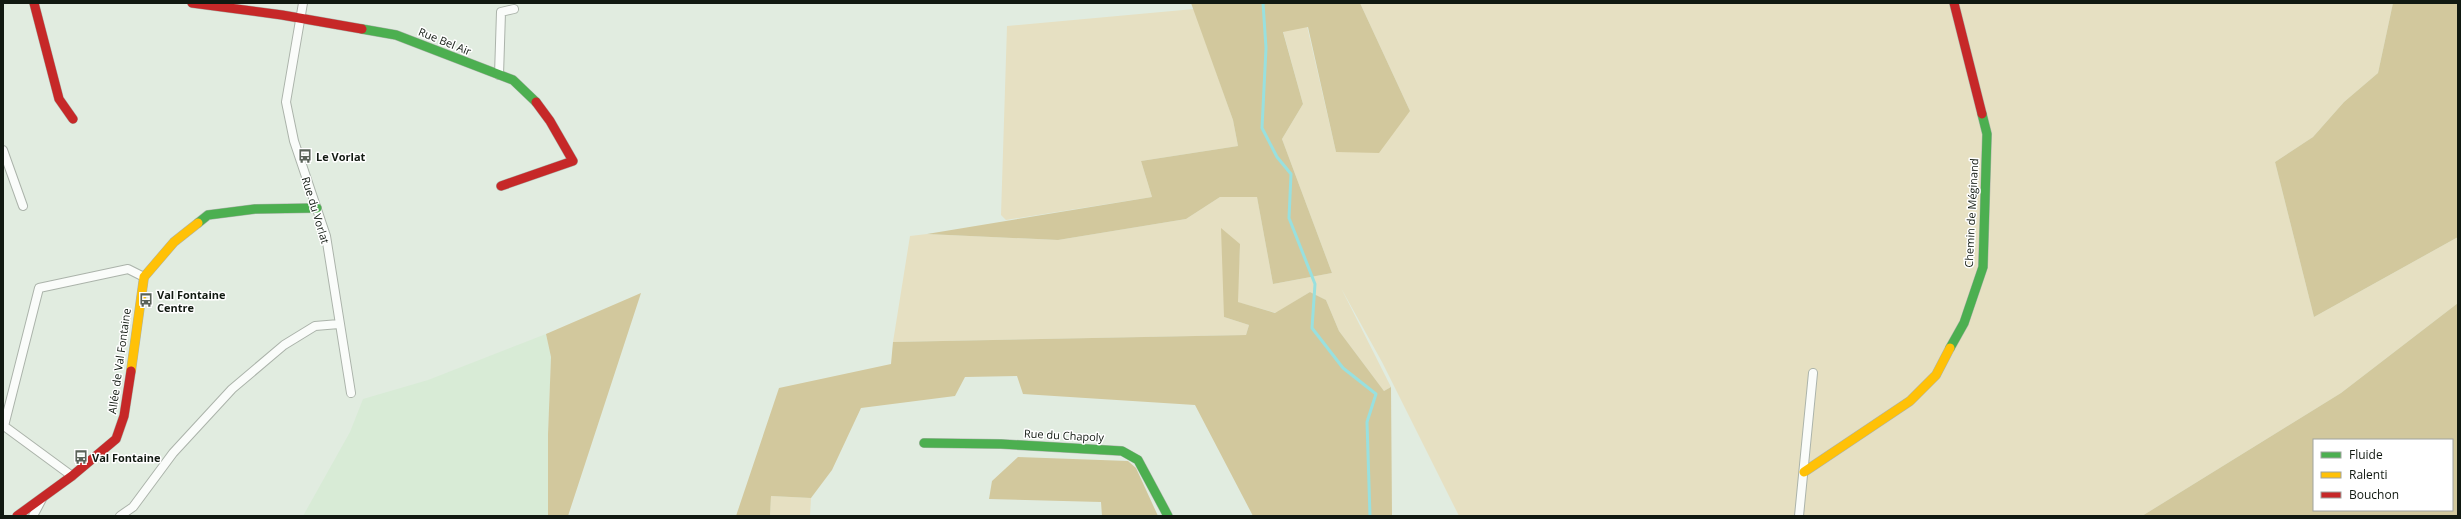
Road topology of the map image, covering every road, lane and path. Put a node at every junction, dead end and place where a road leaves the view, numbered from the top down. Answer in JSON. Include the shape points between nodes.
{"nodes":[{"id":1,"x":34,"y":3,"type":"edge"},
{"id":2,"x":192,"y":3,"type":"edge"},
{"id":3,"x":303,"y":3,"type":"edge"},
{"id":4,"x":1954,"y":3,"type":"edge"},
{"id":5,"x":514,"y":9,"type":"dead end"},
{"id":6,"x":301,"y":19,"type":"junction"},
{"id":7,"x":498,"y":75,"type":"junction"},
{"id":8,"x":73,"y":119,"type":"dead end"},
{"id":9,"x":3,"y":150,"type":"edge"},
{"id":10,"x":501,"y":186,"type":"dead end"},
{"id":11,"x":23,"y":206,"type":"dead end"},
{"id":12,"x":317,"y":208,"type":"junction"},
{"id":13,"x":144,"y":277,"type":"junction"},
{"id":14,"x":339,"y":324,"type":"junction"},
{"id":15,"x":1813,"y":373,"type":"dead end"},
{"id":16,"x":351,"y":393,"type":"dead end"},
{"id":17,"x":924,"y":443,"type":"dead end"},
{"id":18,"x":1804,"y":472,"type":"junction"},
{"id":19,"x":72,"y":476,"type":"junction"},
{"id":20,"x":42,"y":498,"type":"junction"},
{"id":21,"x":17,"y":516,"type":"edge"},
{"id":22,"x":33,"y":516,"type":"edge"},
{"id":23,"x":120,"y":516,"type":"edge"},
{"id":24,"x":1168,"y":516,"type":"edge"},
{"id":25,"x":1799,"y":516,"type":"edge"}],
"edges":[{"from":1,"to":8,"type":"street","via":[[59,99]]},
{"from":2,"to":6,"type":"street","name":"Rue Bel Air"},
{"from":3,"to":6,"type":"street","name":"Rue du Vorlat"},
{"from":4,"to":18,"type":"street","name":"Chemin de Méginand","via":[[1987,134],[1983,267],[1964,323],[1936,375],[1910,401]]},
{"from":5,"to":7,"type":"street","via":[[501,12]]},
{"from":6,"to":7,"type":"street","name":"Rue Bel Air","via":[[396,35]]},
{"from":6,"to":12,"type":"street","name":"Rue du Vorlat","via":[[286,102],[294,141]]},
{"from":7,"to":10,"type":"street","name":"Rue Bel Air","via":[[513,80],[530,95],[550,121],[573,161]]},
{"from":9,"to":11,"type":"street"},
{"from":12,"to":13,"type":"street","via":[[208,215],[174,242]]},
{"from":12,"to":14,"type":"street","name":"Rue du Vorlat","via":[[326,236]]},
{"from":13,"to":19,"type":"street","name":"Allée de Val Fontaine","via":[[124,416],[116,439]]},
{"from":13,"to":19,"type":"street","via":[[128,269],[39,288],[4,426]]},
{"from":14,"to":16,"type":"street","name":"Rue du Vorlat"},
{"from":14,"to":23,"type":"street","via":[[315,326],[284,345],[232,389],[173,453],[133,507]]},
{"from":15,"to":18,"type":"street"},
{"from":17,"to":24,"type":"street","name":"Rue du Chapoly","via":[[1122,450],[1138,460]]},
{"from":18,"to":25,"type":"street"},
{"from":19,"to":20,"type":"street","name":"Allée de Val Fontaine"},
{"from":20,"to":21,"type":"street","name":"Allée de Val Fontaine"},
{"from":20,"to":22,"type":"street","name":"Allée de Val Fontaine"}]}
